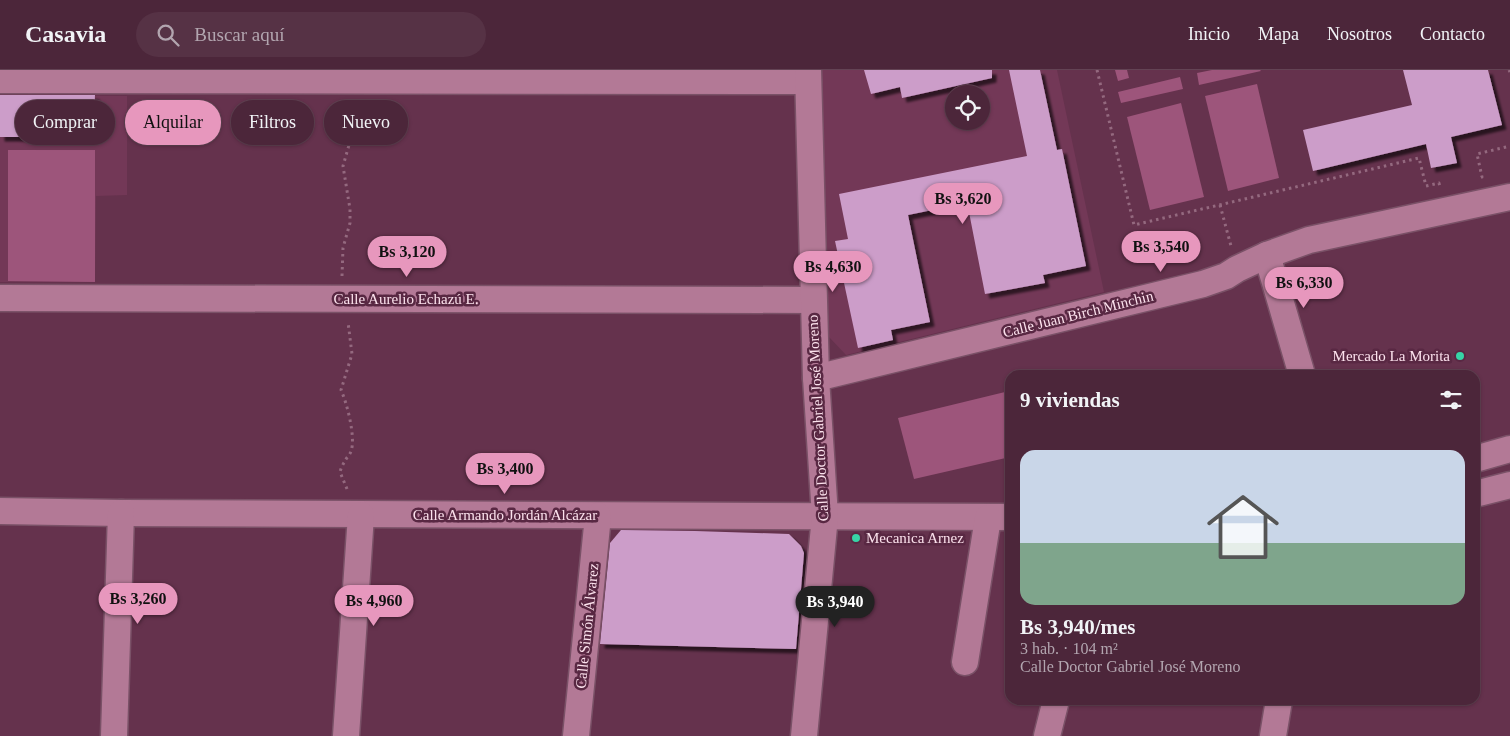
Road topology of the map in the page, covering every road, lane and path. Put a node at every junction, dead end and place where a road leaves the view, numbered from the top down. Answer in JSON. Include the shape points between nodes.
{"nodes":[{"id":1,"x":1097,"y":70,"type":"edge"},
{"id":2,"x":808,"y":75,"type":"edge"},
{"id":3,"x":0,"y":80,"type":"edge"},
{"id":4,"x":347,"y":81,"type":"junction"},
{"id":5,"x":1510,"y":146,"type":"edge"},
{"id":6,"x":1474,"y":179,"type":"dead end"},
{"id":7,"x":1442,"y":192,"type":"dead end"},
{"id":8,"x":1510,"y":197,"type":"edge"},
{"id":9,"x":1220,"y":206,"type":"junction"},
{"id":10,"x":1267,"y":254,"type":"junction"},
{"id":11,"x":1237,"y":269,"type":"junction"},
{"id":12,"x":0,"y":298,"type":"edge"},
{"id":13,"x":336,"y":299,"type":"junction"},
{"id":14,"x":813,"y":300,"type":"junction"},
{"id":15,"x":1301,"y":370,"type":"edge"},
{"id":16,"x":816,"y":378,"type":"junction"},
{"id":17,"x":1510,"y":449,"type":"edge"},
{"id":18,"x":1480,"y":458,"type":"edge"},
{"id":19,"x":1510,"y":485,"type":"edge"},
{"id":20,"x":1480,"y":493,"type":"edge"},
{"id":21,"x":0,"y":511,"type":"edge"},
{"id":22,"x":121,"y":513,"type":"junction"},
{"id":23,"x":354,"y":514,"type":"junction"},
{"id":24,"x":598,"y":516,"type":"junction"},
{"id":25,"x":825,"y":516,"type":"junction"},
{"id":26,"x":999,"y":518,"type":"edge"},
{"id":27,"x":965,"y":662,"type":"dead end"},
{"id":28,"x":1055,"y":705,"type":"edge"},
{"id":29,"x":1278,"y":705,"type":"edge"},
{"id":30,"x":114,"y":736,"type":"edge"},
{"id":31,"x":346,"y":736,"type":"edge"},
{"id":32,"x":576,"y":736,"type":"edge"},
{"id":33,"x":804,"y":736,"type":"edge"},
{"id":34,"x":1048,"y":736,"type":"edge"},
{"id":35,"x":1273,"y":736,"type":"edge"}],
"edges":[{"from":1,"to":9,"type":"path","via":[[1134,225]]},
{"from":2,"to":4,"type":"street"},
{"from":2,"to":14,"type":"street","name":"Calle Doctor Gabriel José Moreno"},
{"from":3,"to":4,"type":"street"},
{"from":4,"to":13,"type":"path","via":[[349,145],[343,166],[350,223],[343,248],[341,273],[344,287]]},
{"from":5,"to":6,"type":"path","via":[[1477,154],[1482,177]]},
{"from":7,"to":9,"type":"path","via":[[1439,183],[1426,186],[1419,158]]},
{"from":8,"to":10,"type":"street","name":"Calle Juan Birch Minchin","via":[[1308,240]]},
{"from":9,"to":11,"type":"path"},
{"from":10,"to":11,"type":"street","name":"Calle Juan Birch Minchin"},
{"from":10,"to":15,"type":"street"},
{"from":11,"to":16,"type":"street","name":"Calle Juan Birch Minchin","via":[[1203,284]]},
{"from":12,"to":13,"type":"street","name":"Calle Aurelio Echazú E."},
{"from":13,"to":14,"type":"street","name":"Calle Aurelio Echazú E."},
{"from":13,"to":23,"type":"path","via":[[348,322],[352,354],[341,390],[352,424],[352,451],[340,472]]},
{"from":14,"to":16,"type":"street","name":"Calle Doctor Gabriel José Moreno"},
{"from":16,"to":25,"type":"street","name":"Calle Doctor Gabriel José Moreno"},
{"from":17,"to":18,"type":"street"},
{"from":19,"to":20,"type":"street"},
{"from":21,"to":22,"type":"street","name":"Calle Armando Jordán Alcázar"},
{"from":22,"to":23,"type":"street","name":"Calle Armando Jordán Alcázar"},
{"from":22,"to":30,"type":"street"},
{"from":23,"to":24,"type":"street","name":"Calle Armando Jordán Alcázar"},
{"from":23,"to":31,"type":"street"},
{"from":24,"to":25,"type":"street","name":"Calle Armando Jordán Alcázar"},
{"from":24,"to":32,"type":"street","name":"Calle Simón Álvarez"},
{"from":25,"to":26,"type":"street","name":"Calle Armando Jordán Alcázar"},
{"from":25,"to":33,"type":"street","name":"Calle Doctor Gabriel José Moreno"},
{"from":26,"to":27,"type":"street"},
{"from":28,"to":34,"type":"street"},
{"from":29,"to":35,"type":"street"}]}
